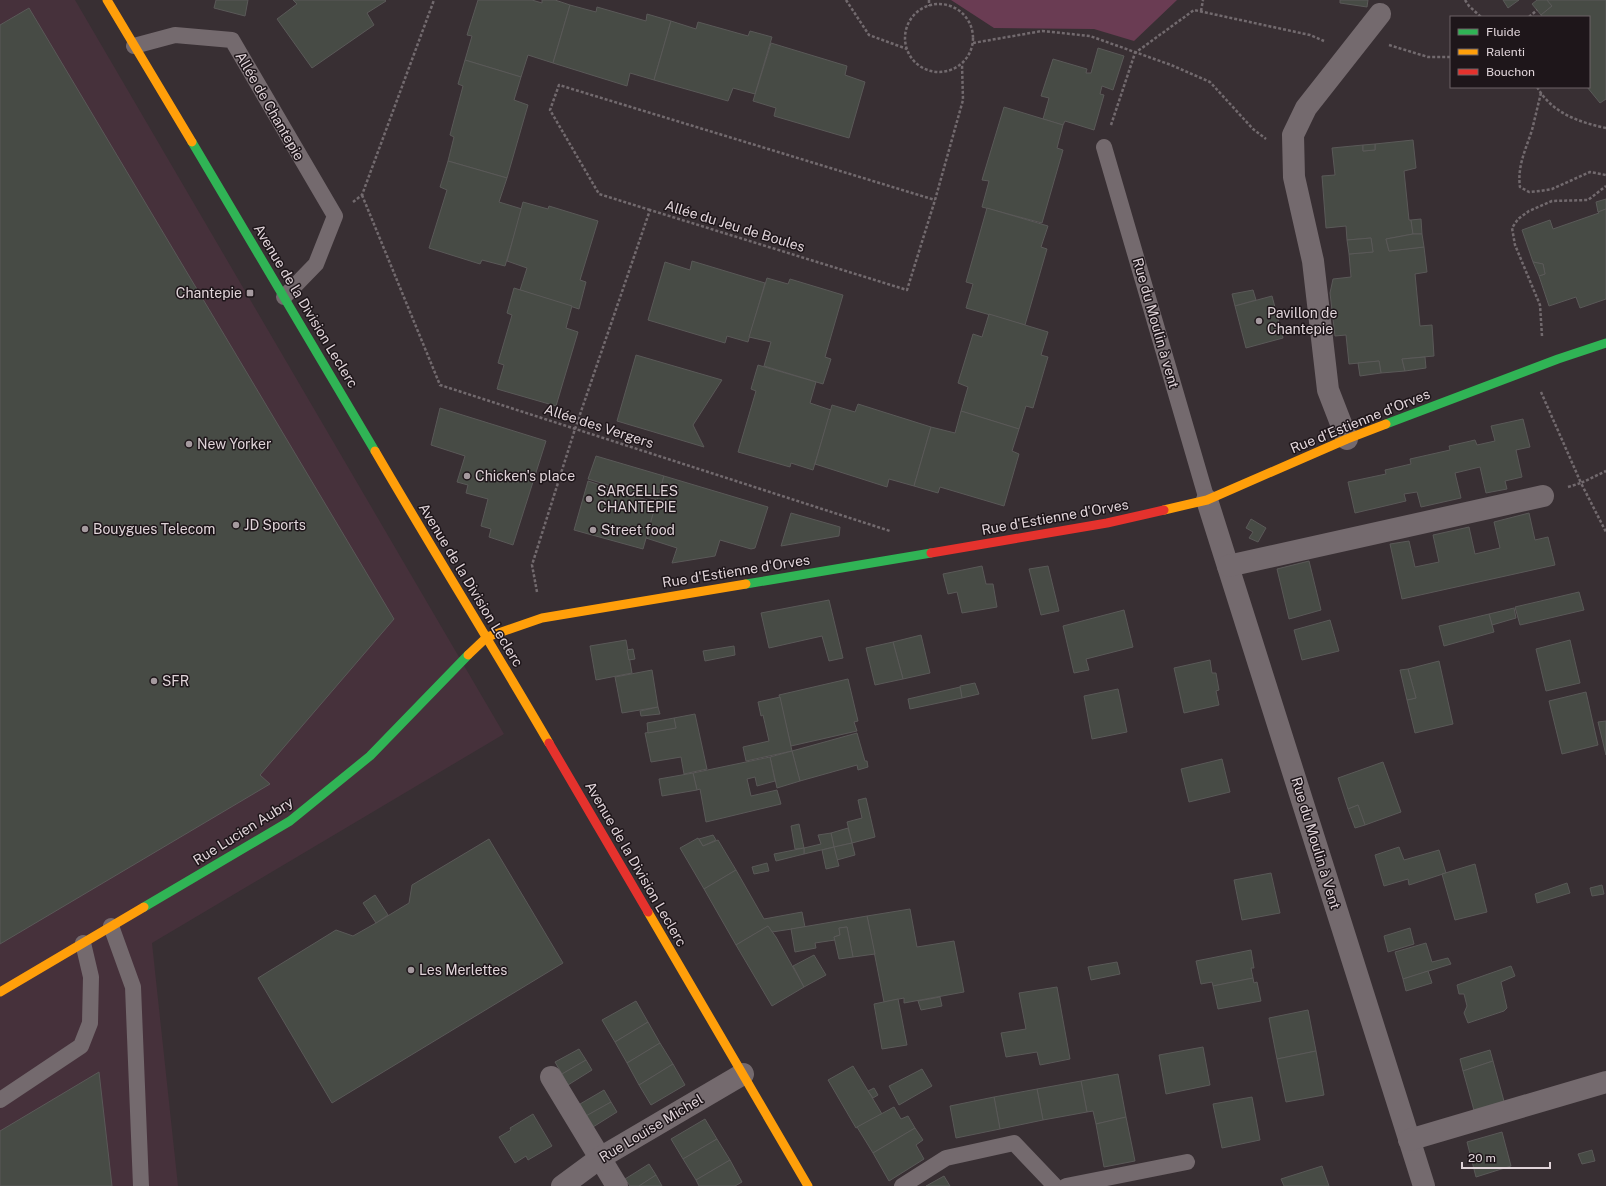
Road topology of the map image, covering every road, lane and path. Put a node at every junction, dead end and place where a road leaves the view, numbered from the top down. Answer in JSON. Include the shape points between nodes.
{"nodes":[{"id":1,"x":107,"y":0,"type":"edge"},
{"id":2,"x":434,"y":0,"type":"edge"},
{"id":3,"x":846,"y":0,"type":"edge"},
{"id":4,"x":929,"y":0,"type":"edge"},
{"id":5,"x":1203,"y":0,"type":"edge"},
{"id":6,"x":1465,"y":0,"type":"edge"},
{"id":7,"x":929,"y":6,"type":"junction"},
{"id":8,"x":1537,"y":10,"type":"dead end"},
{"id":9,"x":1201,"y":11,"type":"junction"},
{"id":10,"x":1380,"y":14,"type":"dead end"},
{"id":11,"x":1480,"y":16,"type":"edge"},
{"id":12,"x":1530,"y":16,"type":"edge"},
{"id":13,"x":973,"y":43,"type":"junction"},
{"id":14,"x":134,"y":46,"type":"junction"},
{"id":15,"x":907,"y":49,"type":"junction"},
{"id":16,"x":1350,"y":52,"type":"junction"},
{"id":17,"x":1135,"y":53,"type":"junction"},
{"id":18,"x":1450,"y":57,"type":"edge"},
{"id":19,"x":962,"y":64,"type":"junction"},
{"id":20,"x":1538,"y":88,"type":"edge"},
{"id":21,"x":1541,"y":93,"type":"junction"},
{"id":22,"x":1606,"y":128,"type":"edge"},
{"id":23,"x":1104,"y":147,"type":"joint"},
{"id":24,"x":1293,"y":156,"type":"junction"},
{"id":25,"x":1606,"y":175,"type":"edge"},
{"id":26,"x":1606,"y":186,"type":"edge"},
{"id":27,"x":362,"y":195,"type":"junction"},
{"id":28,"x":935,"y":200,"type":"junction"},
{"id":29,"x":650,"y":210,"type":"junction"},
{"id":30,"x":335,"y":216,"type":"junction"},
{"id":31,"x":284,"y":297,"type":"junction"},
{"id":32,"x":1606,"y":343,"type":"edge"},
{"id":33,"x":1544,"y":365,"type":"junction"},
{"id":34,"x":1531,"y":370,"type":"junction"},
{"id":35,"x":575,"y":429,"type":"junction"},
{"id":36,"x":1347,"y":439,"type":"junction"},
{"id":37,"x":1606,"y":472,"type":"edge"},
{"id":38,"x":1581,"y":483,"type":"junction"},
{"id":39,"x":1543,"y":496,"type":"joint"},
{"id":40,"x":1207,"y":500,"type":"junction"},
{"id":41,"x":1606,"y":532,"type":"edge"},
{"id":42,"x":895,"y":533,"type":"dead end"},
{"id":43,"x":1228,"y":566,"type":"junction"},
{"id":44,"x":542,"y":618,"type":"junction"},
{"id":45,"x":487,"y":637,"type":"junction"},
{"id":46,"x":111,"y":926,"type":"junction"},
{"id":47,"x":83,"y":943,"type":"junction"},
{"id":48,"x":0,"y":992,"type":"edge"},
{"id":49,"x":743,"y":1074,"type":"junction"},
{"id":50,"x":551,"y":1077,"type":"dead end"},
{"id":51,"x":1606,"y":1082,"type":"edge"},
{"id":52,"x":0,"y":1100,"type":"edge"},
{"id":53,"x":1410,"y":1140,"type":"junction"},
{"id":54,"x":600,"y":1158,"type":"junction"},
{"id":55,"x":1187,"y":1162,"type":"dead end"},
{"id":56,"x":141,"y":1186,"type":"edge"},
{"id":57,"x":562,"y":1186,"type":"edge"},
{"id":58,"x":617,"y":1186,"type":"edge"},
{"id":59,"x":808,"y":1186,"type":"edge"},
{"id":60,"x":902,"y":1186,"type":"edge"},
{"id":61,"x":1055,"y":1186,"type":"edge"},
{"id":62,"x":1066,"y":1186,"type":"edge"},
{"id":63,"x":1424,"y":1186,"type":"edge"}],
"edges":[{"from":1,"to":14,"type":"street","name":"Avenue de la Division Leclerc"},
{"from":2,"to":27,"type":"path"},
{"from":3,"to":15,"type":"path","via":[[869,35]]},
{"from":4,"to":7,"type":"path"},
{"from":5,"to":9,"type":"path"},
{"from":6,"to":11,"type":"path"},
{"from":7,"to":13,"type":"path","via":[[940,4],[961,12],[973,31]]},
{"from":7,"to":15,"type":"path","via":[[912,18],[907,28]]},
{"from":8,"to":12,"type":"path"},
{"from":9,"to":16,"type":"path","via":[[1310,35]]},
{"from":9,"to":17,"type":"path","via":[[1194,10]]},
{"from":10,"to":16,"type":"street"},
{"from":13,"to":17,"type":"path","via":[[1042,31],[1090,36]]},
{"from":13,"to":19,"type":"path","via":[[970,54]]},
{"from":14,"to":30,"type":"lane","name":"Allée de Chantepie","via":[[175,34],[232,40]]},
{"from":14,"to":31,"type":"street","name":"Avenue de la Division Leclerc"},
{"from":15,"to":19,"type":"path","via":[[912,59],[929,71],[953,70]]},
{"from":16,"to":18,"type":"path","via":[[1379,42],[1428,57]]},
{"from":16,"to":24,"type":"street","via":[[1306,108],[1292,135]]},
{"from":17,"to":23,"type":"path"},
{"from":17,"to":24,"type":"path","via":[[1210,82],[1253,129]]},
{"from":19,"to":28,"type":"path","name":"Allée du Jeu de Boules","via":[[964,100]]},
{"from":20,"to":21,"type":"path"},
{"from":21,"to":22,"type":"path","via":[[1562,114],[1592,126]]},
{"from":21,"to":25,"type":"path","via":[[1532,130],[1522,155],[1518,175],[1520,187],[1535,192],[1552,188],[1590,172]]},
{"from":23,"to":40,"type":"lane","name":"Rue du Moulin à vent"},
{"from":24,"to":36,"type":"street","via":[[1294,177],[1313,262],[1328,390]]},
{"from":26,"to":33,"type":"path","via":[[1588,200],[1552,201],[1529,211],[1518,219],[1512,228],[1515,244],[1540,305]]},
{"from":27,"to":30,"type":"path"},
{"from":27,"to":35,"type":"path","name":"Allée des Vergers","via":[[440,385]]},
{"from":28,"to":29,"type":"path","name":"Allée du Jeu de Boules","via":[[907,290]]},
{"from":28,"to":29,"type":"path","via":[[559,85],[550,110],[599,194]]},
{"from":29,"to":35,"type":"path","name":"Allée du Jeu de Boules"},
{"from":30,"to":31,"type":"lane","via":[[316,264]]},
{"from":31,"to":45,"type":"street","name":"Avenue de la Division Leclerc","via":[[448,576]]},
{"from":32,"to":33,"type":"street","name":"Rue d'Estienne d'Orves"},
{"from":33,"to":34,"type":"street","name":"Rue d'Estienne d'Orves"},
{"from":34,"to":36,"type":"street","name":"Rue d'Estienne d'Orves"},
{"from":34,"to":38,"type":"path"},
{"from":35,"to":42,"type":"path","name":"Allée des Vergers"},
{"from":35,"to":44,"type":"path","name":"Allée du Jeu de Boules","via":[[532,565]]},
{"from":36,"to":40,"type":"street","name":"Rue d'Estienne d'Orves"},
{"from":37,"to":38,"type":"path"},
{"from":38,"to":39,"type":"path"},
{"from":38,"to":41,"type":"path"},
{"from":39,"to":43,"type":"street"},
{"from":40,"to":43,"type":"street","name":"Rue du Moulin à Vent"},
{"from":40,"to":44,"type":"street","name":"Rue d'Estienne d'Orves","via":[[1107,523]]},
{"from":43,"to":53,"type":"street","name":"Rue du Moulin à Vent"},
{"from":44,"to":45,"type":"street","name":"Rue d'Estienne d'Orves"},
{"from":45,"to":46,"type":"street","name":"Rue Lucien Aubry","via":[[370,756],[290,821]]},
{"from":45,"to":49,"type":"street","name":"Avenue de la Division Leclerc"},
{"from":46,"to":47,"type":"street","name":"Rue Lucien Aubry"},
{"from":46,"to":56,"type":"lane","via":[[133,986]]},
{"from":47,"to":48,"type":"street","name":"Rue Lucien Aubry"},
{"from":47,"to":52,"type":"lane","via":[[91,977],[90,1023],[80,1046]]},
{"from":49,"to":54,"type":"street","name":"Rue Louise Michel"},
{"from":49,"to":59,"type":"street","name":"Avenue de la Division Leclerc"},
{"from":50,"to":54,"type":"street"},
{"from":51,"to":53,"type":"street"},
{"from":53,"to":63,"type":"street","name":"Rue du Moulin à Vent"},
{"from":54,"to":57,"type":"street","name":"Rue Louise Michel"},
{"from":54,"to":58,"type":"street"},
{"from":55,"to":62,"type":"lane"},
{"from":60,"to":61,"type":"lane","via":[[946,1158],[1014,1143]]}]}
